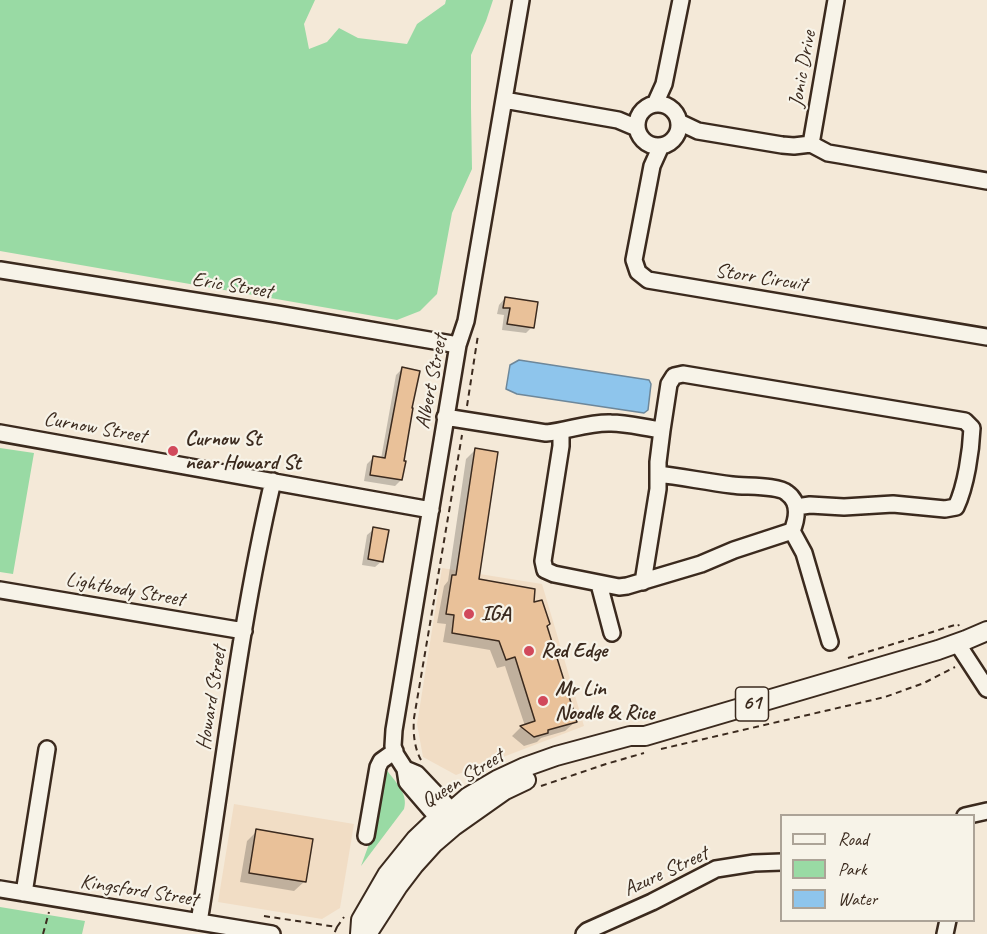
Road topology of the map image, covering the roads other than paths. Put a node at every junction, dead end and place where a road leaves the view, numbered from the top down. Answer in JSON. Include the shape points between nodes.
{"nodes":[{"id":1,"x":521,"y":0,"type":"edge"},
{"id":2,"x":681,"y":0,"type":"edge"},
{"id":3,"x":836,"y":0,"type":"edge"},
{"id":4,"x":504,"y":100,"type":"junction"},
{"id":5,"x":661,"y":105,"type":"junction"},
{"id":6,"x":638,"y":122,"type":"junction"},
{"id":7,"x":678,"y":128,"type":"junction"},
{"id":8,"x":811,"y":144,"type":"junction"},
{"id":9,"x":655,"y":145,"type":"junction"},
{"id":10,"x":987,"y":181,"type":"edge"},
{"id":11,"x":0,"y":270,"type":"edge"},
{"id":12,"x":987,"y":337,"type":"edge"},
{"id":13,"x":458,"y":345,"type":"junction"},
{"id":14,"x":445,"y":417,"type":"junction"},
{"id":15,"x":662,"y":430,"type":"junction"},
{"id":16,"x":561,"y":432,"type":"junction"},
{"id":17,"x":0,"y":433,"type":"edge"},
{"id":18,"x":658,"y":474,"type":"junction"},
{"id":19,"x":273,"y":481,"type":"junction"},
{"id":20,"x":796,"y":507,"type":"junction"},
{"id":21,"x":431,"y":510,"type":"junction"},
{"id":22,"x":792,"y":531,"type":"junction"},
{"id":23,"x":643,"y":582,"type":"junction"},
{"id":24,"x":599,"y":584,"type":"junction"},
{"id":25,"x":0,"y":590,"type":"edge"},
{"id":26,"x":244,"y":631,"type":"junction"},
{"id":27,"x":987,"y":631,"type":"edge"},
{"id":28,"x":612,"y":633,"type":"dead end"},
{"id":29,"x":830,"y":642,"type":"dead end"},
{"id":30,"x":957,"y":644,"type":"junction"},
{"id":31,"x":987,"y":689,"type":"edge"},
{"id":32,"x":47,"y":749,"type":"dead end"},
{"id":33,"x":395,"y":751,"type":"junction"},
{"id":34,"x":448,"y":818,"type":"junction"},
{"id":35,"x":366,"y":836,"type":"dead end"},
{"id":36,"x":780,"y":862,"type":"edge"},
{"id":37,"x":0,"y":889,"type":"edge"},
{"id":38,"x":24,"y":892,"type":"junction"},
{"id":39,"x":198,"y":922,"type":"junction"},
{"id":40,"x":609,"y":928,"type":"edge"},
{"id":41,"x":272,"y":934,"type":"edge"},
{"id":42,"x":360,"y":934,"type":"edge"},
{"id":43,"x":367,"y":934,"type":"edge"},
{"id":44,"x":584,"y":934,"type":"edge"}],
"edges":[{"from":1,"to":4,"type":"street","name":"Albert Street"},
{"from":2,"to":5,"type":"street"},
{"from":3,"to":8,"type":"street","name":"Jonic Drive"},
{"from":4,"to":6,"type":"street"},
{"from":4,"to":13,"type":"street","name":"Albert Street","via":[[466,321]]},
{"from":5,"to":6,"type":"street","via":[[643,110]]},
{"from":5,"to":7,"type":"street","via":[[677,115]]},
{"from":6,"to":9,"type":"street","via":[[639,135]]},
{"from":7,"to":8,"type":"street","via":[[782,146]]},
{"from":7,"to":9,"type":"street","via":[[668,144]]},
{"from":8,"to":10,"type":"street","via":[[828,153]]},
{"from":9,"to":12,"type":"street","name":"Storr Circuit","via":[[634,260],[638,272],[648,280]]},
{"from":11,"to":13,"type":"street","name":"Eric Street"},
{"from":13,"to":14,"type":"street","name":"Albert Street"},
{"from":14,"to":16,"type":"street"},
{"from":14,"to":21,"type":"street","name":"Albert Street"},
{"from":15,"to":16,"type":"street","via":[[610,423]]},
{"from":15,"to":18,"type":"street"},
{"from":15,"to":20,"type":"street","via":[[669,384],[674,376],[683,374],[965,422],[972,428],[956,507]]},
{"from":16,"to":24,"type":"street","via":[[543,561],[545,570]]},
{"from":17,"to":19,"type":"street","name":"Curnow Street"},
{"from":18,"to":20,"type":"street","via":[[786,491]]},
{"from":18,"to":23,"type":"street"},
{"from":19,"to":21,"type":"street","name":"Curnow Street"},
{"from":19,"to":26,"type":"street","name":"Howard Street"},
{"from":20,"to":22,"type":"street"},
{"from":21,"to":33,"type":"street","name":"Albert Street","via":[[394,730]]},
{"from":22,"to":23,"type":"street"},
{"from":22,"to":29,"type":"street","via":[[804,553]]},
{"from":23,"to":24,"type":"street","via":[[619,587]]},
{"from":24,"to":28,"type":"street"},
{"from":25,"to":26,"type":"street","name":"Lightbody Street"},
{"from":26,"to":39,"type":"street","name":"Howard Street"},
{"from":27,"to":30,"type":"main road","name":"Queen Street","number":"61"},
{"from":30,"to":31,"type":"street"},
{"from":30,"to":34,"type":"main road","name":"Queen Street","number":"61","via":[[645,736],[632,745],[533,777]]},
{"from":32,"to":38,"type":"street"},
{"from":33,"to":34,"type":"street","name":"Albert Street","via":[[407,782]]},
{"from":33,"to":35,"type":"street","via":[[378,767]]},
{"from":34,"to":42,"type":"main road","name":"Queen Street","number":"61","via":[[416,839],[387,875],[361,920]]},
{"from":34,"to":43,"type":"main road","name":"Queen Street","number":"61"},
{"from":36,"to":40,"type":"street","name":"Azure Street","via":[[716,869]]},
{"from":37,"to":38,"type":"street","name":"Kingsford Street"},
{"from":38,"to":39,"type":"street","name":"Kingsford Street"},
{"from":39,"to":41,"type":"street","name":"Kingsford Street"},
{"from":40,"to":44,"type":"street","name":"Azure Street","via":[[587,930]]}]}
